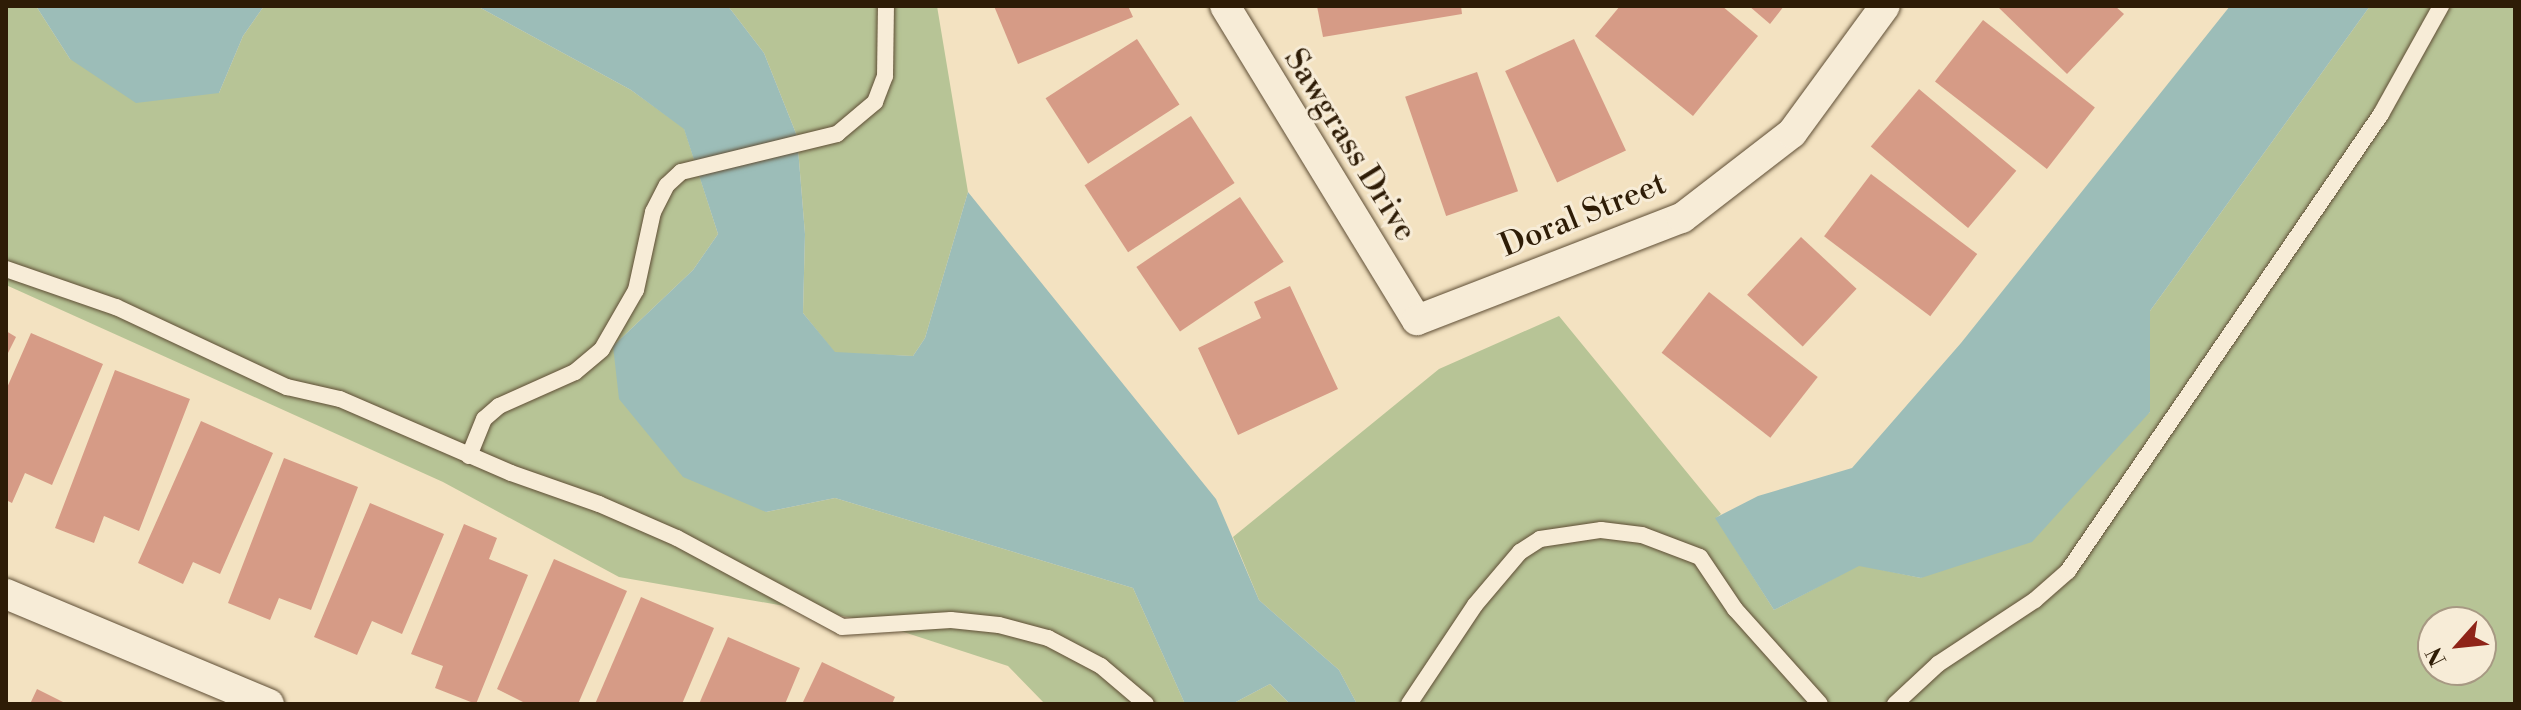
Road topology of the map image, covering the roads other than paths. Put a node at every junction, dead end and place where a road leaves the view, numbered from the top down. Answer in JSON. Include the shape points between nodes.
{"nodes":[{"id":1,"x":886,"y":6,"type":"edge"},
{"id":2,"x":1225,"y":6,"type":"edge"},
{"id":3,"x":1885,"y":6,"type":"edge"},
{"id":4,"x":2441,"y":6,"type":"edge"},
{"id":5,"x":6,"y":269,"type":"edge"},
{"id":6,"x":1417,"y":320,"type":"joint"},
{"id":7,"x":469,"y":456,"type":"junction"},
{"id":8,"x":6,"y":594,"type":"edge"},
{"id":9,"x":269,"y":704,"type":"edge"},
{"id":10,"x":1146,"y":704,"type":"edge"},
{"id":11,"x":1409,"y":704,"type":"edge"},
{"id":12,"x":1820,"y":704,"type":"edge"},
{"id":13,"x":1895,"y":704,"type":"edge"}],
"edges":[{"from":1,"to":7,"type":"lane","via":[[885,76],[875,102],[837,134],[702,163],[667,185],[653,212],[636,290],[602,349],[575,372],[499,406],[484,419]]},
{"from":2,"to":6,"type":"street","name":"Sawgrass Drive"},
{"from":3,"to":6,"type":"street","name":"Doral Street","via":[[1792,133],[1682,218]]},
{"from":4,"to":13,"type":"lane","via":[[2381,114],[2068,571],[2035,600],[1938,664]]},
{"from":5,"to":7,"type":"lane","via":[[116,307],[287,387],[340,399]]},
{"from":7,"to":10,"type":"lane","via":[[677,538],[842,627],[951,620],[999,625],[1048,638],[1101,666]]},
{"from":8,"to":9,"type":"street"},
{"from":11,"to":12,"type":"lane","via":[[1499,574],[1540,539],[1568,532],[1642,535],[1700,557],[1735,609]]}]}
